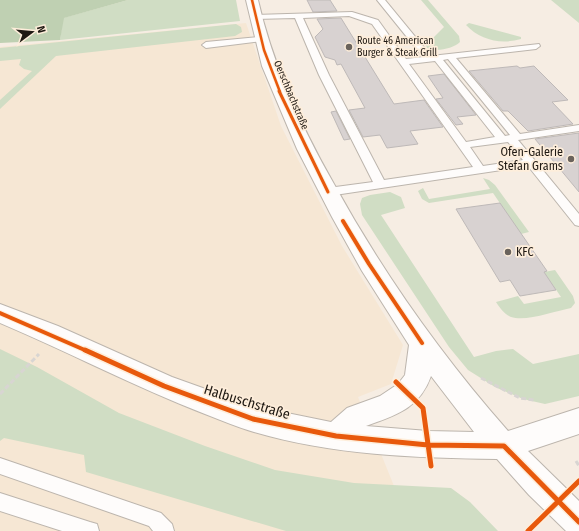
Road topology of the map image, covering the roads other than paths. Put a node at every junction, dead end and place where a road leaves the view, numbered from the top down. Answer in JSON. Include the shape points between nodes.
{"nodes":[{"id":1,"x":252,"y":0,"type":"edge"},
{"id":2,"x":381,"y":0,"type":"edge"},
{"id":3,"x":298,"y":15,"type":"junction"},
{"id":4,"x":255,"y":17,"type":"junction"},
{"id":5,"x":260,"y":39,"type":"junction"},
{"id":6,"x":206,"y":45,"type":"dead end"},
{"id":7,"x":536,"y":46,"type":"dead end"},
{"id":8,"x":450,"y":56,"type":"junction"},
{"id":9,"x":433,"y":58,"type":"junction"},
{"id":10,"x":404,"y":62,"type":"junction"},
{"id":11,"x":579,"y":128,"type":"edge"},
{"id":12,"x":510,"y":138,"type":"junction"},
{"id":13,"x":464,"y":145,"type":"junction"},
{"id":14,"x":530,"y":162,"type":"junction"},
{"id":15,"x":480,"y":169,"type":"junction"},
{"id":16,"x":380,"y":184,"type":"junction"},
{"id":17,"x":328,"y":192,"type":"junction"},
{"id":18,"x":579,"y":222,"type":"edge"},
{"id":19,"x":0,"y":313,"type":"edge"},
{"id":20,"x":422,"y":343,"type":"junction"},
{"id":21,"x":579,"y":421,"type":"edge"},
{"id":22,"x":336,"y":436,"type":"junction"},
{"id":23,"x":504,"y":446,"type":"junction"},
{"id":24,"x":0,"y":466,"type":"edge"},
{"id":25,"x":0,"y":502,"type":"edge"},
{"id":26,"x":579,"y":522,"type":"edge"},
{"id":27,"x":90,"y":531,"type":"edge"},
{"id":28,"x":165,"y":531,"type":"edge"}],
"edges":[{"from":1,"to":4,"type":"main road","name":"Oerschbachstraße"},
{"from":2,"to":9,"type":"lane"},
{"from":3,"to":4,"type":"lane"},
{"from":3,"to":10,"type":"lane","via":[[349,14],[375,22]]},
{"from":3,"to":16,"type":"lane","via":[[324,75]]},
{"from":4,"to":5,"type":"main road","name":"Oerschbachstraße"},
{"from":5,"to":6,"type":"lane"},
{"from":5,"to":17,"type":"main road","name":"Oerschbachstraße","via":[[295,128]]},
{"from":7,"to":8,"type":"lane"},
{"from":8,"to":9,"type":"lane"},
{"from":8,"to":12,"type":"lane"},
{"from":9,"to":10,"type":"lane"},
{"from":9,"to":12,"type":"lane"},
{"from":10,"to":13,"type":"lane"},
{"from":11,"to":12,"type":"lane"},
{"from":12,"to":13,"type":"lane"},
{"from":12,"to":14,"type":"lane"},
{"from":13,"to":15,"type":"lane"},
{"from":14,"to":15,"type":"lane"},
{"from":14,"to":18,"type":"lane"},
{"from":15,"to":16,"type":"lane"},
{"from":16,"to":17,"type":"lane"},
{"from":17,"to":20,"type":"main road","name":"Oerschbachstraße","via":[[369,264]]},
{"from":19,"to":22,"type":"main road","name":"Halbuschstraße","via":[[164,386],[238,414]]},
{"from":20,"to":22,"type":"main road","via":[[421,366],[417,381],[408,394],[379,409],[353,418]]},
{"from":20,"to":23,"type":"main road","name":"Oerschbachstraße"},
{"from":21,"to":23,"type":"main road","name":"Halbuschstraße"},
{"from":22,"to":23,"type":"main road","name":"Halbuschstraße","via":[[428,446]]},
{"from":23,"to":26,"type":"main road","name":"Oerschbachstraße"},
{"from":24,"to":28,"type":"lane","via":[[155,519]]},
{"from":25,"to":27,"type":"lane"}]}
